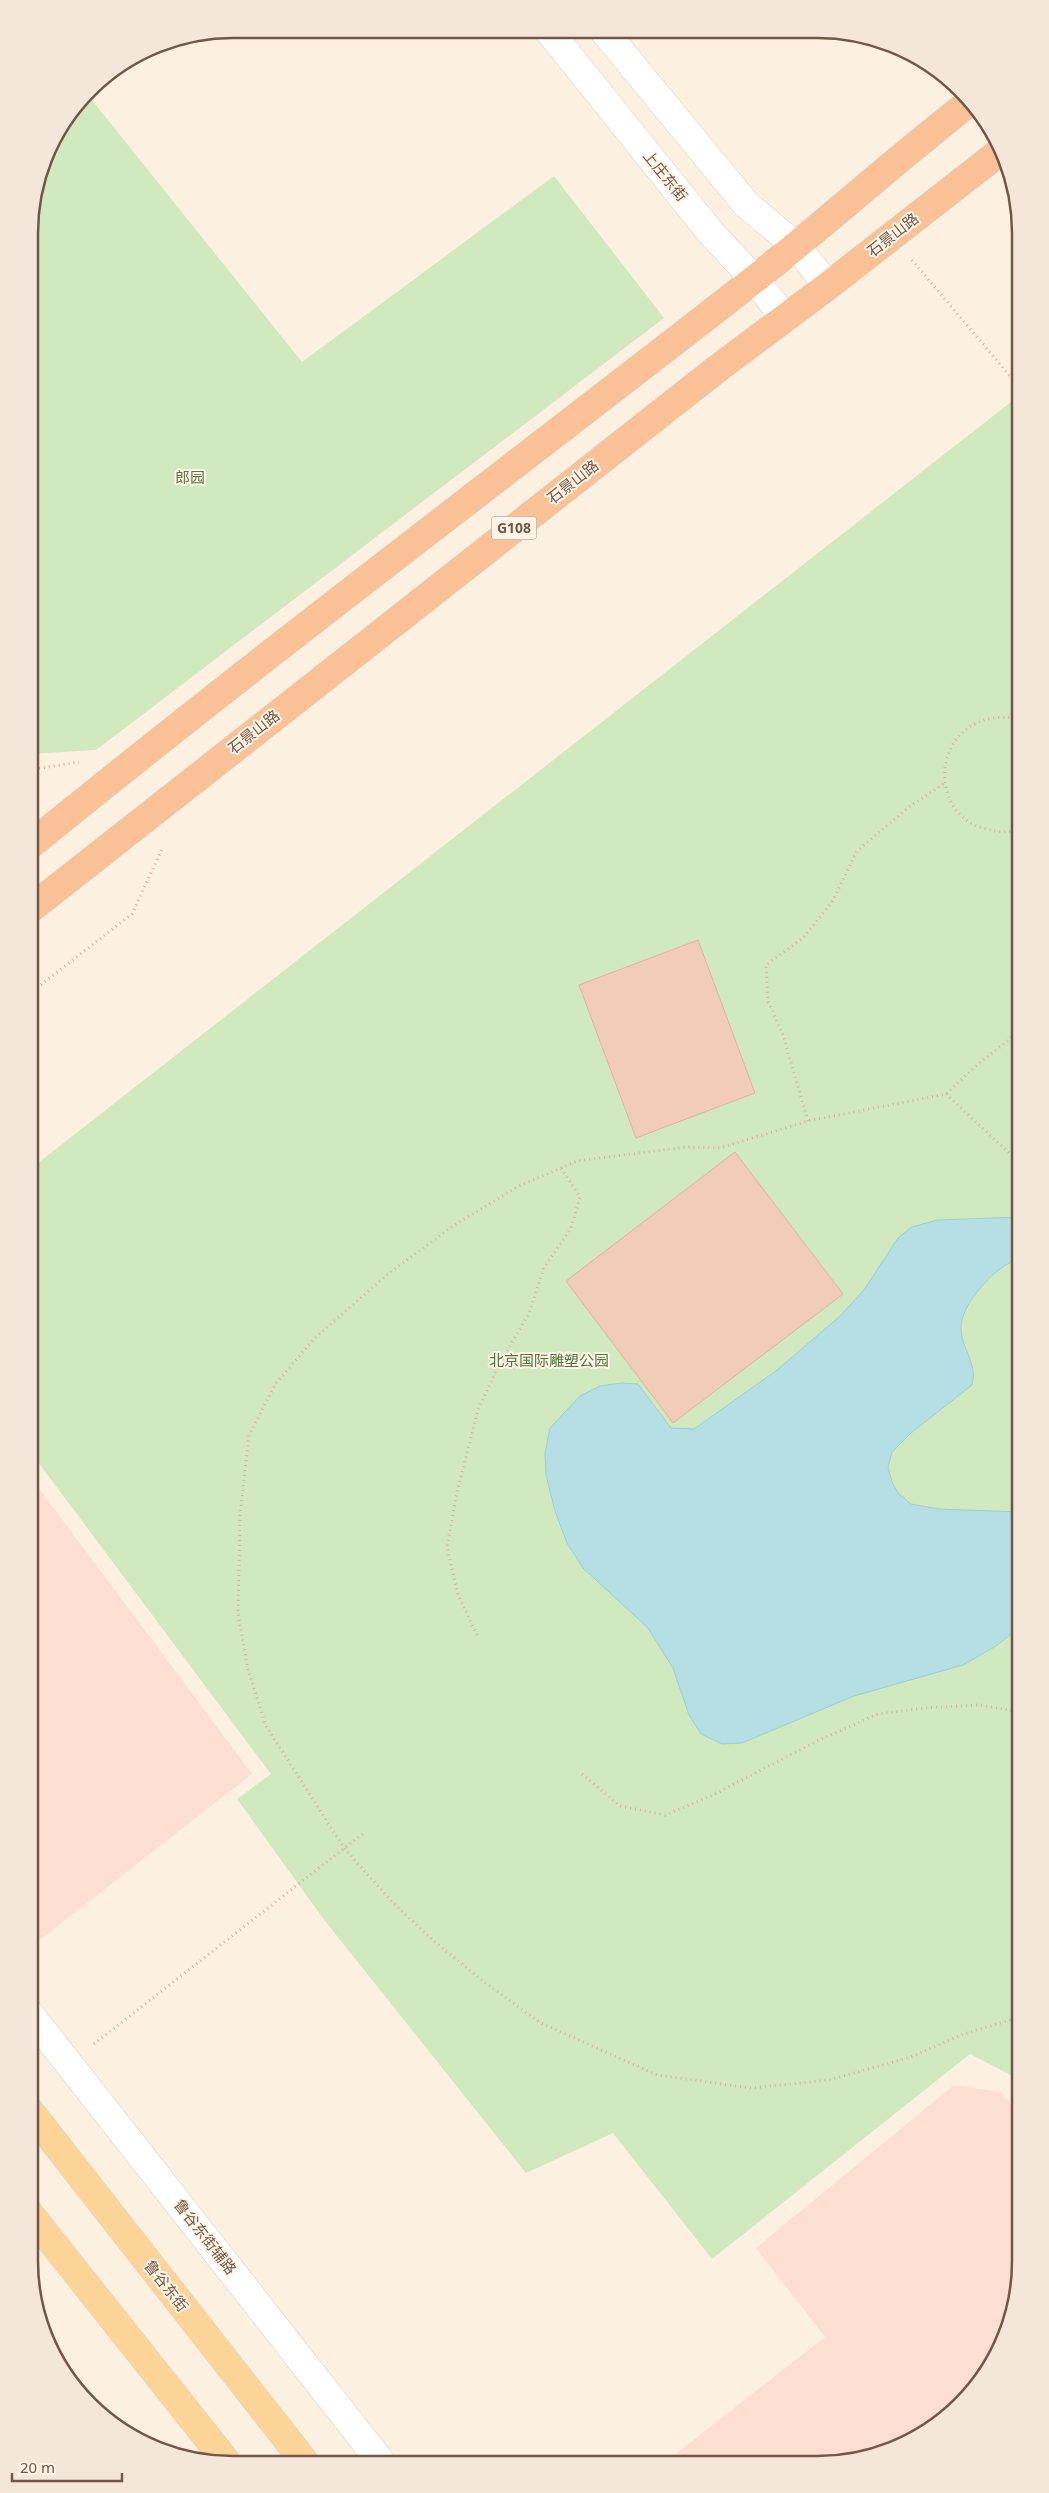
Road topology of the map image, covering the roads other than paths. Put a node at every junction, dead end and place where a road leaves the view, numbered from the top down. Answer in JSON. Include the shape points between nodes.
{"nodes":[{"id":1,"x":555,"y":38,"type":"edge"},
{"id":2,"x":610,"y":38,"type":"edge"},
{"id":3,"x":965,"y":106,"type":"edge"},
{"id":4,"x":995,"y":155,"type":"edge"},
{"id":5,"x":796,"y":246,"type":"junction"},
{"id":6,"x":754,"y":279,"type":"junction"},
{"id":7,"x":828,"y":286,"type":"junction"},
{"id":8,"x":785,"y":318,"type":"junction"},
{"id":9,"x":38,"y":839,"type":"edge"},
{"id":10,"x":38,"y":903,"type":"edge"},
{"id":11,"x":38,"y":2025,"type":"edge"},
{"id":12,"x":38,"y":2121,"type":"edge"},
{"id":13,"x":38,"y":2225,"type":"edge"},
{"id":14,"x":221,"y":2455,"type":"edge"},
{"id":15,"x":300,"y":2456,"type":"edge"},
{"id":16,"x":376,"y":2456,"type":"edge"}],
"edges":[{"from":1,"to":6,"type":"main road","name":"上庄东街","via":[[711,233]]},
{"from":2,"to":5,"type":"main road","via":[[746,204]]},
{"from":3,"to":5,"type":"highway"},
{"from":4,"to":7,"type":"highway","name":"石景山路","number":"G108"},
{"from":5,"to":6,"type":"highway"},
{"from":5,"to":7,"type":"main road"},
{"from":6,"to":8,"type":"main road","name":"上庄东街"},
{"from":6,"to":9,"type":"highway"},
{"from":7,"to":8,"type":"highway","name":"石景山路","number":"G108"},
{"from":8,"to":10,"type":"highway","name":"石景山路","number":"G108"},
{"from":11,"to":16,"type":"main road","name":"鲁谷东街辅路"},
{"from":12,"to":15,"type":"main road","name":"鲁谷东街"},
{"from":13,"to":14,"type":"main road"}]}
